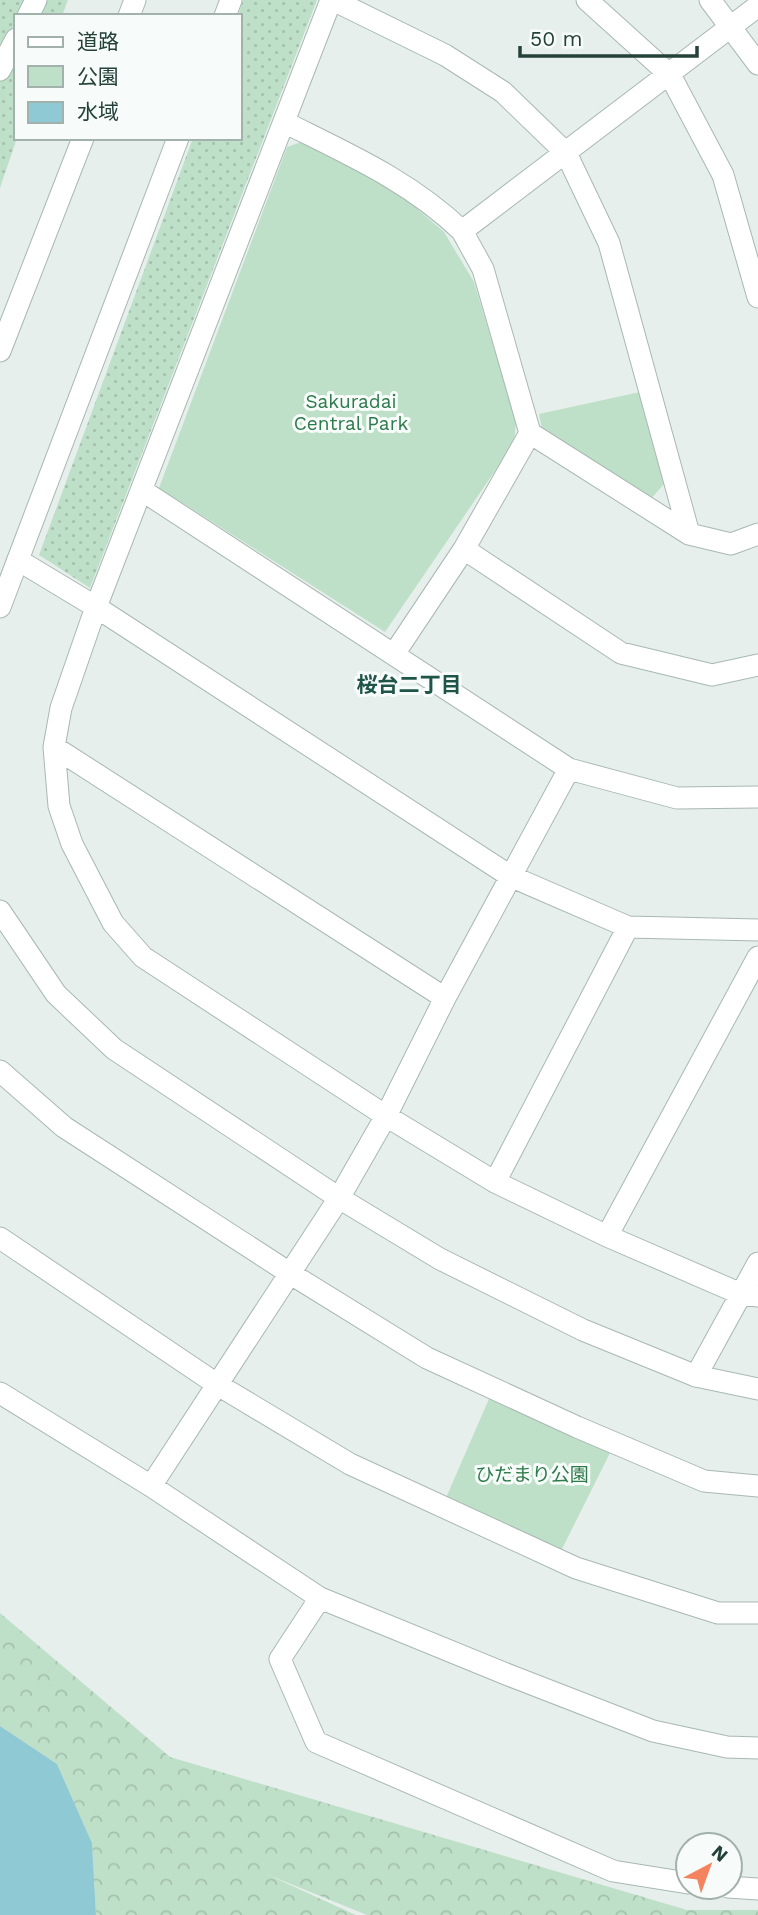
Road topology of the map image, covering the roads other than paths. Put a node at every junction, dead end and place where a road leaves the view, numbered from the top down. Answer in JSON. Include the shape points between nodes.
{"nodes":[{"id":1,"x":332,"y":0,"type":"edge"},
{"id":2,"x":587,"y":0,"type":"edge"},
{"id":3,"x":710,"y":0,"type":"edge"},
{"id":4,"x":758,"y":6,"type":"edge"},
{"id":5,"x":732,"y":26,"type":"junction"},
{"id":6,"x":14,"y":44,"type":"edge"},
{"id":7,"x":758,"y":64,"type":"edge"},
{"id":8,"x":0,"y":70,"type":"edge"},
{"id":9,"x":670,"y":75,"type":"junction"},
{"id":10,"x":284,"y":122,"type":"junction"},
{"id":11,"x":82,"y":140,"type":"edge"},
{"id":12,"x":177,"y":140,"type":"edge"},
{"id":13,"x":566,"y":153,"type":"junction"},
{"id":14,"x":462,"y":231,"type":"junction"},
{"id":15,"x":758,"y":297,"type":"edge"},
{"id":16,"x":0,"y":351,"type":"edge"},
{"id":17,"x":530,"y":433,"type":"junction"},
{"id":18,"x":142,"y":491,"type":"junction"},
{"id":19,"x":689,"y":534,"type":"junction"},
{"id":20,"x":758,"y":534,"type":"edge"},
{"id":21,"x":464,"y":549,"type":"junction"},
{"id":22,"x":18,"y":560,"type":"junction"},
{"id":23,"x":0,"y":607,"type":"edge"},
{"id":24,"x":96,"y":607,"type":"junction"},
{"id":25,"x":394,"y":654,"type":"junction"},
{"id":26,"x":758,"y":665,"type":"edge"},
{"id":27,"x":54,"y":747,"type":"junction"},
{"id":28,"x":569,"y":769,"type":"junction"},
{"id":29,"x":758,"y":797,"type":"edge"},
{"id":30,"x":510,"y":876,"type":"junction"},
{"id":31,"x":0,"y":911,"type":"edge"},
{"id":32,"x":628,"y":927,"type":"junction"},
{"id":33,"x":758,"y":930,"type":"edge"},
{"id":34,"x":758,"y":957,"type":"edge"},
{"id":35,"x":445,"y":998,"type":"junction"},
{"id":36,"x":0,"y":1072,"type":"edge"},
{"id":37,"x":386,"y":1116,"type":"junction"},
{"id":38,"x":495,"y":1182,"type":"junction"},
{"id":39,"x":339,"y":1198,"type":"junction"},
{"id":40,"x":607,"y":1236,"type":"junction"},
{"id":41,"x":0,"y":1238,"type":"edge"},
{"id":42,"x":758,"y":1263,"type":"edge"},
{"id":43,"x":291,"y":1274,"type":"junction"},
{"id":44,"x":750,"y":1295,"type":"edge"},
{"id":45,"x":696,"y":1376,"type":"junction"},
{"id":46,"x":218,"y":1385,"type":"junction"},
{"id":47,"x":758,"y":1389,"type":"edge"},
{"id":48,"x":0,"y":1393,"type":"edge"},
{"id":49,"x":151,"y":1486,"type":"junction"},
{"id":50,"x":758,"y":1486,"type":"edge"},
{"id":51,"x":320,"y":1598,"type":"junction"},
{"id":52,"x":758,"y":1613,"type":"edge"},
{"id":53,"x":758,"y":1748,"type":"edge"},
{"id":54,"x":674,"y":1881,"type":"edge"}],
"edges":[{"from":1,"to":10,"type":"street"},
{"from":1,"to":13,"type":"street","via":[[445,55],[503,92]]},
{"from":2,"to":9,"type":"street"},
{"from":3,"to":5,"type":"street"},
{"from":4,"to":5,"type":"street"},
{"from":5,"to":7,"type":"street"},
{"from":5,"to":9,"type":"street"},
{"from":6,"to":8,"type":"street"},
{"from":9,"to":13,"type":"street"},
{"from":9,"to":15,"type":"street","via":[[723,175]]},
{"from":10,"to":14,"type":"street","via":[[400,181]]},
{"from":10,"to":18,"type":"street"},
{"from":11,"to":16,"type":"street"},
{"from":12,"to":22,"type":"street"},
{"from":13,"to":14,"type":"street"},
{"from":13,"to":19,"type":"street","via":[[609,243]]},
{"from":14,"to":17,"type":"street","via":[[483,269]]},
{"from":17,"to":19,"type":"street"},
{"from":17,"to":21,"type":"street"},
{"from":18,"to":24,"type":"street"},
{"from":18,"to":25,"type":"street"},
{"from":19,"to":20,"type":"street","via":[[731,544]]},
{"from":21,"to":25,"type":"street"},
{"from":21,"to":26,"type":"street","via":[[621,653],[712,676]]},
{"from":22,"to":23,"type":"street"},
{"from":22,"to":24,"type":"street"},
{"from":24,"to":27,"type":"street","via":[[61,708]]},
{"from":24,"to":30,"type":"street"},
{"from":25,"to":28,"type":"street"},
{"from":27,"to":35,"type":"street"},
{"from":27,"to":37,"type":"street","via":[[59,806],[72,844],[113,923],[143,957]]},
{"from":28,"to":29,"type":"street","via":[[677,798]]},
{"from":28,"to":30,"type":"street"},
{"from":30,"to":32,"type":"street"},
{"from":30,"to":35,"type":"street"},
{"from":31,"to":39,"type":"street","via":[[56,994],[114,1049]]},
{"from":32,"to":33,"type":"street"},
{"from":32,"to":38,"type":"street"},
{"from":34,"to":40,"type":"street"},
{"from":35,"to":37,"type":"street"},
{"from":36,"to":43,"type":"street","via":[[64,1126]]},
{"from":37,"to":38,"type":"street"},
{"from":37,"to":39,"type":"street"},
{"from":38,"to":40,"type":"street"},
{"from":39,"to":43,"type":"street"},
{"from":39,"to":45,"type":"street","via":[[440,1259],[583,1330]]},
{"from":40,"to":44,"type":"street"},
{"from":41,"to":46,"type":"street"},
{"from":42,"to":44,"type":"street"},
{"from":43,"to":46,"type":"street"},
{"from":43,"to":50,"type":"street","via":[[428,1358],[577,1427],[705,1480]]},
{"from":44,"to":45,"type":"street"},
{"from":45,"to":47,"type":"street"},
{"from":46,"to":49,"type":"street"},
{"from":46,"to":52,"type":"street","via":[[350,1465],[576,1568],[718,1612]]},
{"from":48,"to":49,"type":"street"},
{"from":49,"to":51,"type":"street"},
{"from":51,"to":53,"type":"street","via":[[653,1731],[727,1747]]},
{"from":51,"to":54,"type":"street","via":[[280,1659],[316,1742],[613,1871]]}]}
